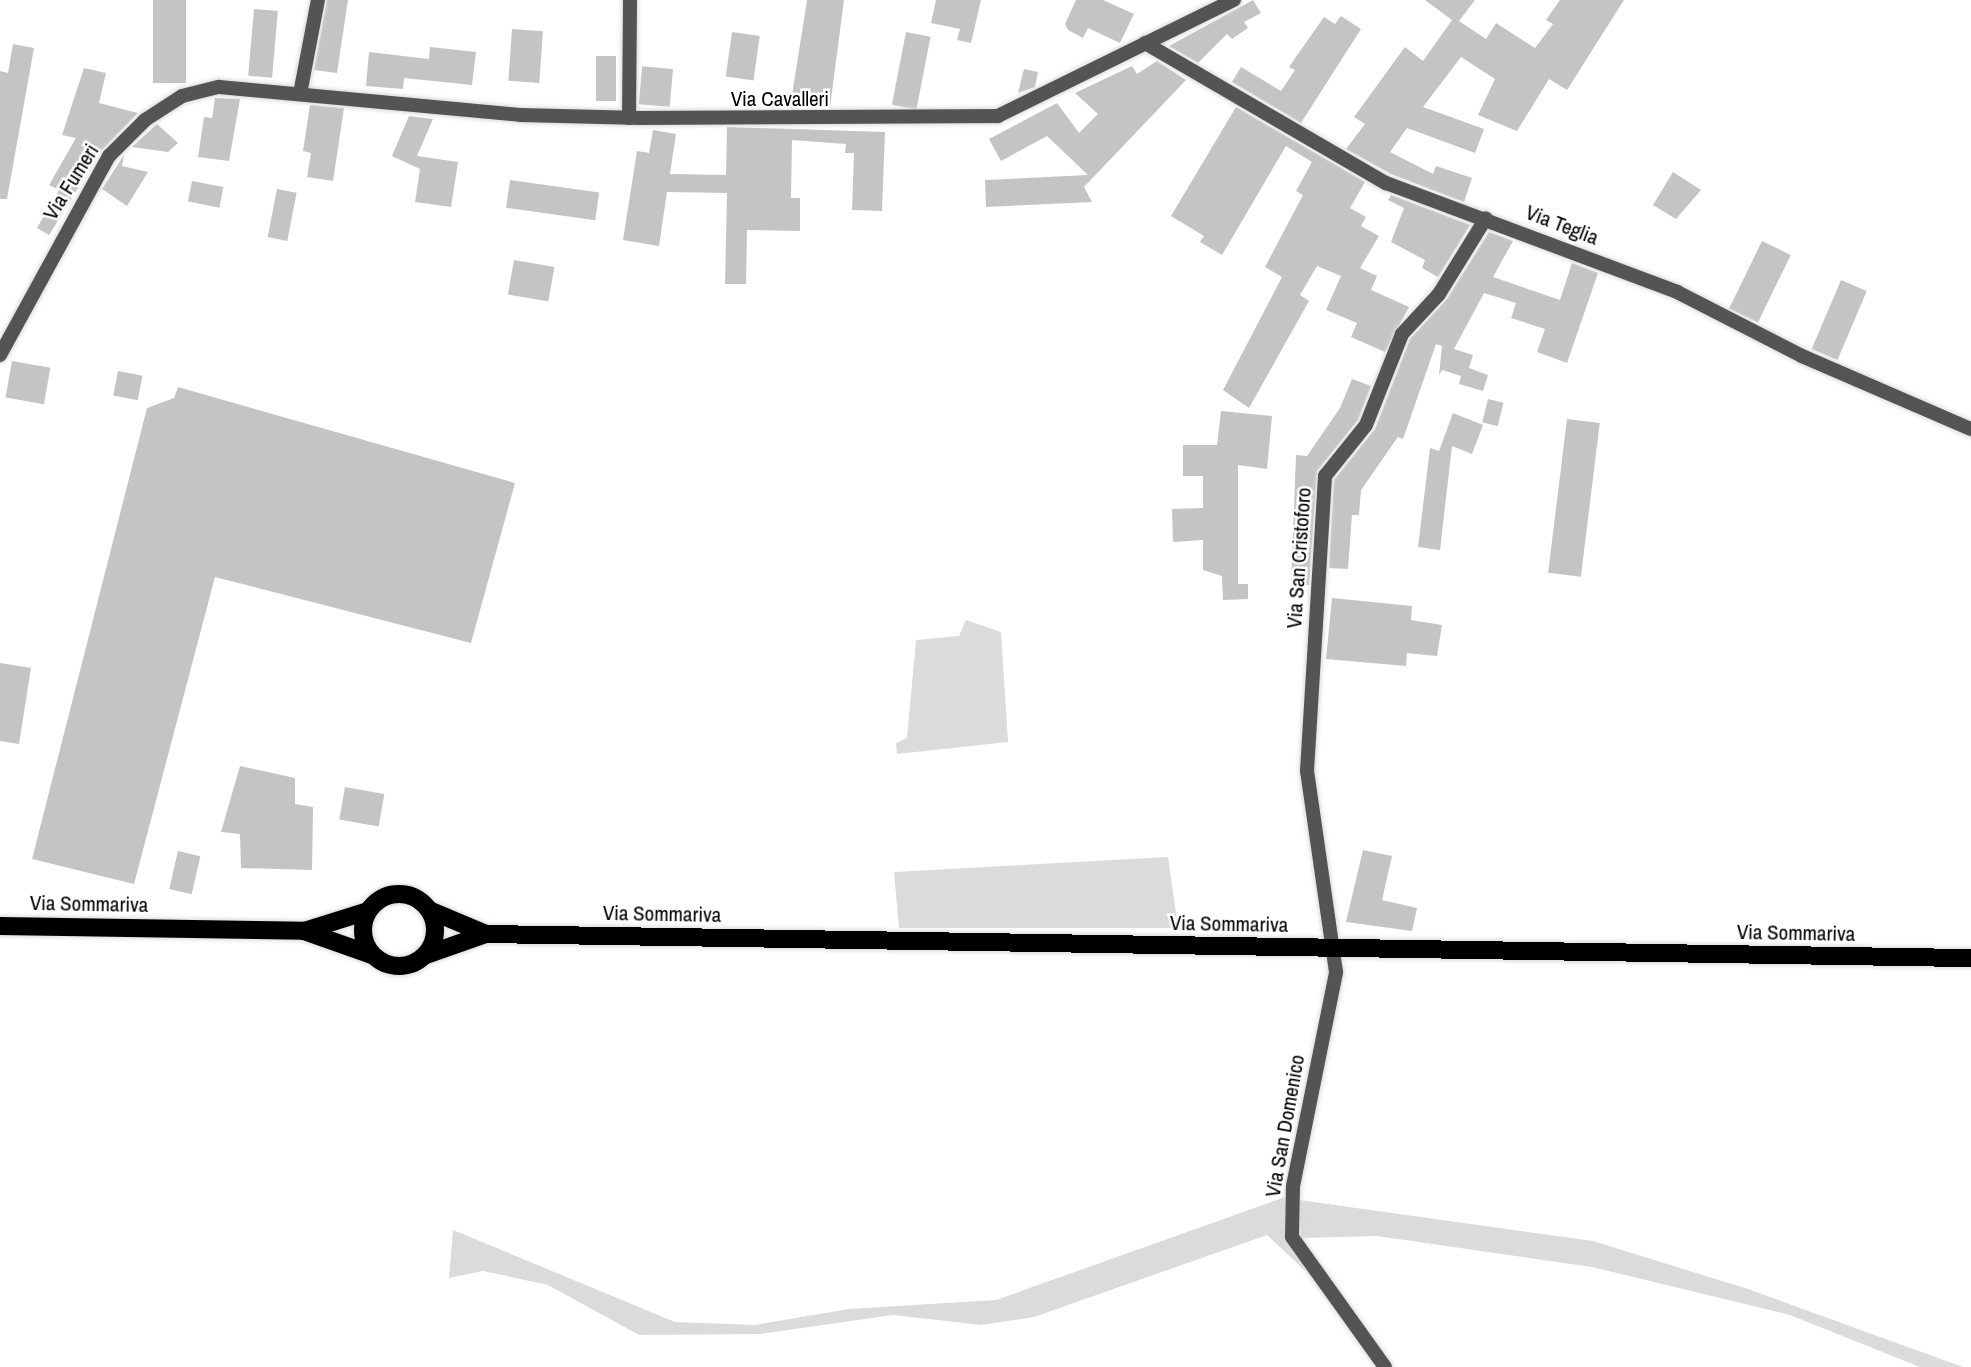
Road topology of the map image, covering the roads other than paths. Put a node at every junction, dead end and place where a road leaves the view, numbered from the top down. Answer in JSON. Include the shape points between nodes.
{"nodes":[{"id":1,"x":318,"y":0,"type":"edge"},
{"id":2,"x":630,"y":0,"type":"edge"},
{"id":3,"x":1234,"y":0,"type":"edge"},
{"id":4,"x":1145,"y":43,"type":"junction"},
{"id":5,"x":300,"y":94,"type":"junction"},
{"id":6,"x":629,"y":118,"type":"junction"},
{"id":7,"x":1486,"y":218,"type":"junction"},
{"id":8,"x":0,"y":355,"type":"edge"},
{"id":9,"x":1971,"y":429,"type":"edge"},
{"id":10,"x":429,"y":910,"type":"junction"},
{"id":11,"x":368,"y":911,"type":"junction"},
{"id":12,"x":0,"y":926,"type":"edge"},
{"id":13,"x":304,"y":931,"type":"junction"},
{"id":14,"x":486,"y":934,"type":"junction"},
{"id":15,"x":1329,"y":948,"type":"junction"},
{"id":16,"x":372,"y":955,"type":"junction"},
{"id":17,"x":426,"y":955,"type":"junction"},
{"id":18,"x":1971,"y":958,"type":"edge"},
{"id":19,"x":1385,"y":1367,"type":"edge"}],
"edges":[{"from":1,"to":5,"type":"street"},
{"from":2,"to":6,"type":"street"},
{"from":3,"to":4,"type":"street","name":"Via Cavalleri"},
{"from":4,"to":6,"type":"street","name":"Via Cavalleri","via":[[998,116]]},
{"from":4,"to":7,"type":"street","name":"Via Teglia","via":[[1386,183]]},
{"from":5,"to":6,"type":"street","name":"Via Cavalleri","via":[[520,116]]},
{"from":5,"to":8,"type":"street","name":"Via Fumeri","via":[[219,87],[182,96],[145,120],[109,156],[75,211]]},
{"from":7,"to":9,"type":"street","name":"Via Teglia","via":[[1711,306],[1802,356]]},
{"from":7,"to":15,"type":"street","name":"Via San Cristoforo","via":[[1439,294],[1402,334],[1366,425],[1325,476],[1307,771]]},
{"from":10,"to":11,"type":"main road","via":[[398,894]]},
{"from":10,"to":14,"type":"main road","name":"Via Sommariva"},
{"from":10,"to":17,"type":"main road","via":[[435,933]]},
{"from":11,"to":13,"type":"main road","name":"Via Sommariva"},
{"from":11,"to":16,"type":"main road","via":[[363,934]]},
{"from":12,"to":13,"type":"main road","name":"Via Sommariva"},
{"from":13,"to":16,"type":"main road","name":"Via Sommariva"},
{"from":14,"to":15,"type":"main road","name":"Via Sommariva"},
{"from":14,"to":17,"type":"main road","name":"Via Sommariva"},
{"from":15,"to":18,"type":"main road","name":"Via Sommariva"},
{"from":15,"to":19,"type":"street","name":"Via San Domenico","via":[[1336,972],[1293,1186],[1292,1237]]},
{"from":16,"to":17,"type":"main road","via":[[405,966]]}]}
